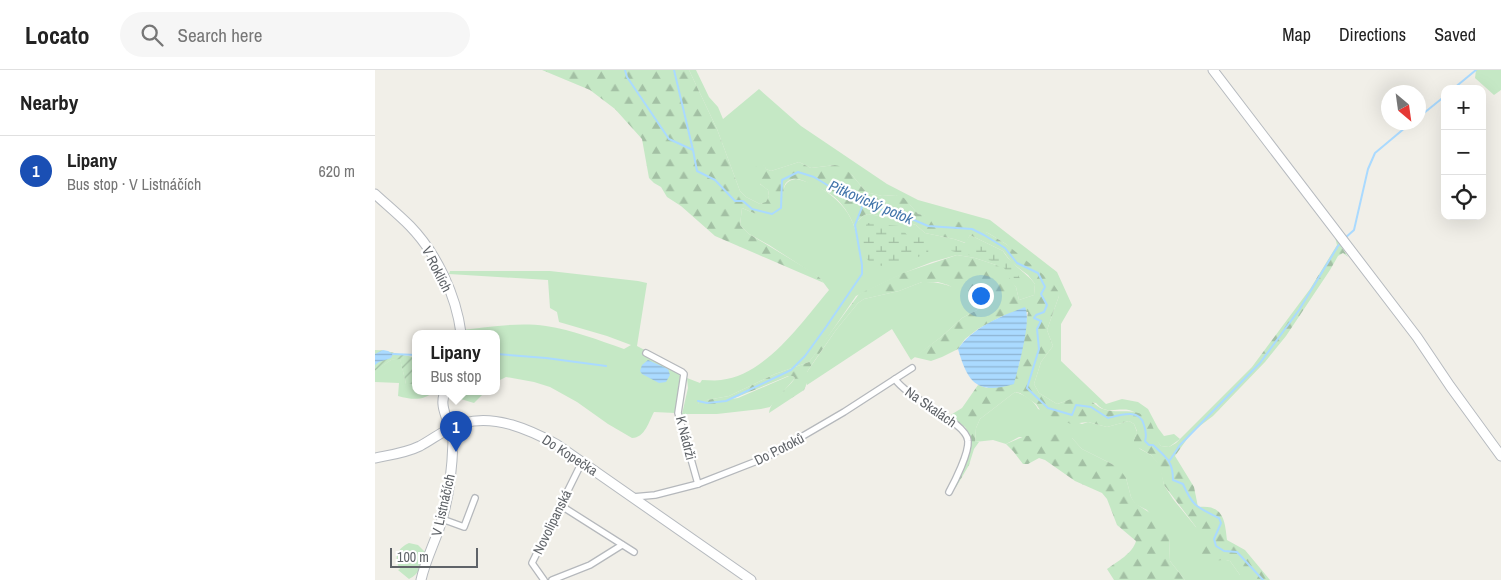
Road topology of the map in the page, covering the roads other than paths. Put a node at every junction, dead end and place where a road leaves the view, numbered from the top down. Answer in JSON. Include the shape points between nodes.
{"nodes":[{"id":1,"x":1213,"y":70,"type":"edge"},
{"id":2,"x":375,"y":194,"type":"edge"},
{"id":3,"x":460,"y":330,"type":"edge"},
{"id":4,"x":646,"y":354,"type":"dead end"},
{"id":5,"x":911,"y":368,"type":"dead end"},
{"id":6,"x":895,"y":379,"type":"junction"},
{"id":7,"x":444,"y":395,"type":"edge"},
{"id":8,"x":451,"y":427,"type":"junction"},
{"id":9,"x":1501,"y":456,"type":"edge"},
{"id":10,"x":375,"y":458,"type":"edge"},
{"id":11,"x":582,"y":462,"type":"junction"},
{"id":12,"x":698,"y":484,"type":"junction"},
{"id":13,"x":949,"y":492,"type":"dead end"},
{"id":14,"x":633,"y":496,"type":"junction"},
{"id":15,"x":475,"y":498,"type":"dead end"},
{"id":16,"x":560,"y":506,"type":"junction"},
{"id":17,"x":442,"y":520,"type":"junction"},
{"id":18,"x":622,"y":545,"type":"junction"},
{"id":19,"x":634,"y":552,"type":"dead end"},
{"id":20,"x":421,"y":580,"type":"edge"},
{"id":21,"x":544,"y":580,"type":"edge"},
{"id":22,"x":552,"y":580,"type":"edge"},
{"id":23,"x":751,"y":580,"type":"edge"}],
"edges":[{"from":1,"to":9,"type":"street","via":[[1417,338]]},
{"from":2,"to":3,"type":"street","name":"V Roklích","via":[[410,226],[433,255],[451,295]]},
{"from":4,"to":12,"type":"street","name":"K Nádrži","via":[[683,374],[678,413]]},
{"from":5,"to":6,"type":"street","name":"Do Potoků"},
{"from":6,"to":12,"type":"street","name":"Do Potoků","via":[[767,457]]},
{"from":6,"to":13,"type":"street","name":"Na Skalách","via":[[902,388],[957,424],[967,437],[969,442]]},
{"from":7,"to":8,"type":"street","via":[[443,404]]},
{"from":8,"to":10,"type":"street","name":"Do Kopečka","via":[[408,451]]},
{"from":8,"to":11,"type":"street","name":"Do Kopečka","via":[[482,420],[515,425],[557,444]]},
{"from":8,"to":17,"type":"street","name":"V Listnáčích","via":[[453,465]]},
{"from":11,"to":14,"type":"street","name":"Do Kopečka"},
{"from":11,"to":16,"type":"street","name":"Novolipanská"},
{"from":12,"to":14,"type":"street","name":"Do Potoků","via":[[655,496]]},
{"from":14,"to":23,"type":"street","name":"Do Kopečka"},
{"from":15,"to":17,"type":"street","name":"V Listnáčích","via":[[464,527]]},
{"from":16,"to":18,"type":"street"},
{"from":16,"to":21,"type":"street","name":"Novolipanská","via":[[532,563]]},
{"from":17,"to":20,"type":"street","name":"V Listnáčích"},
{"from":18,"to":19,"type":"street"},
{"from":18,"to":22,"type":"street","via":[[590,565]]}]}
